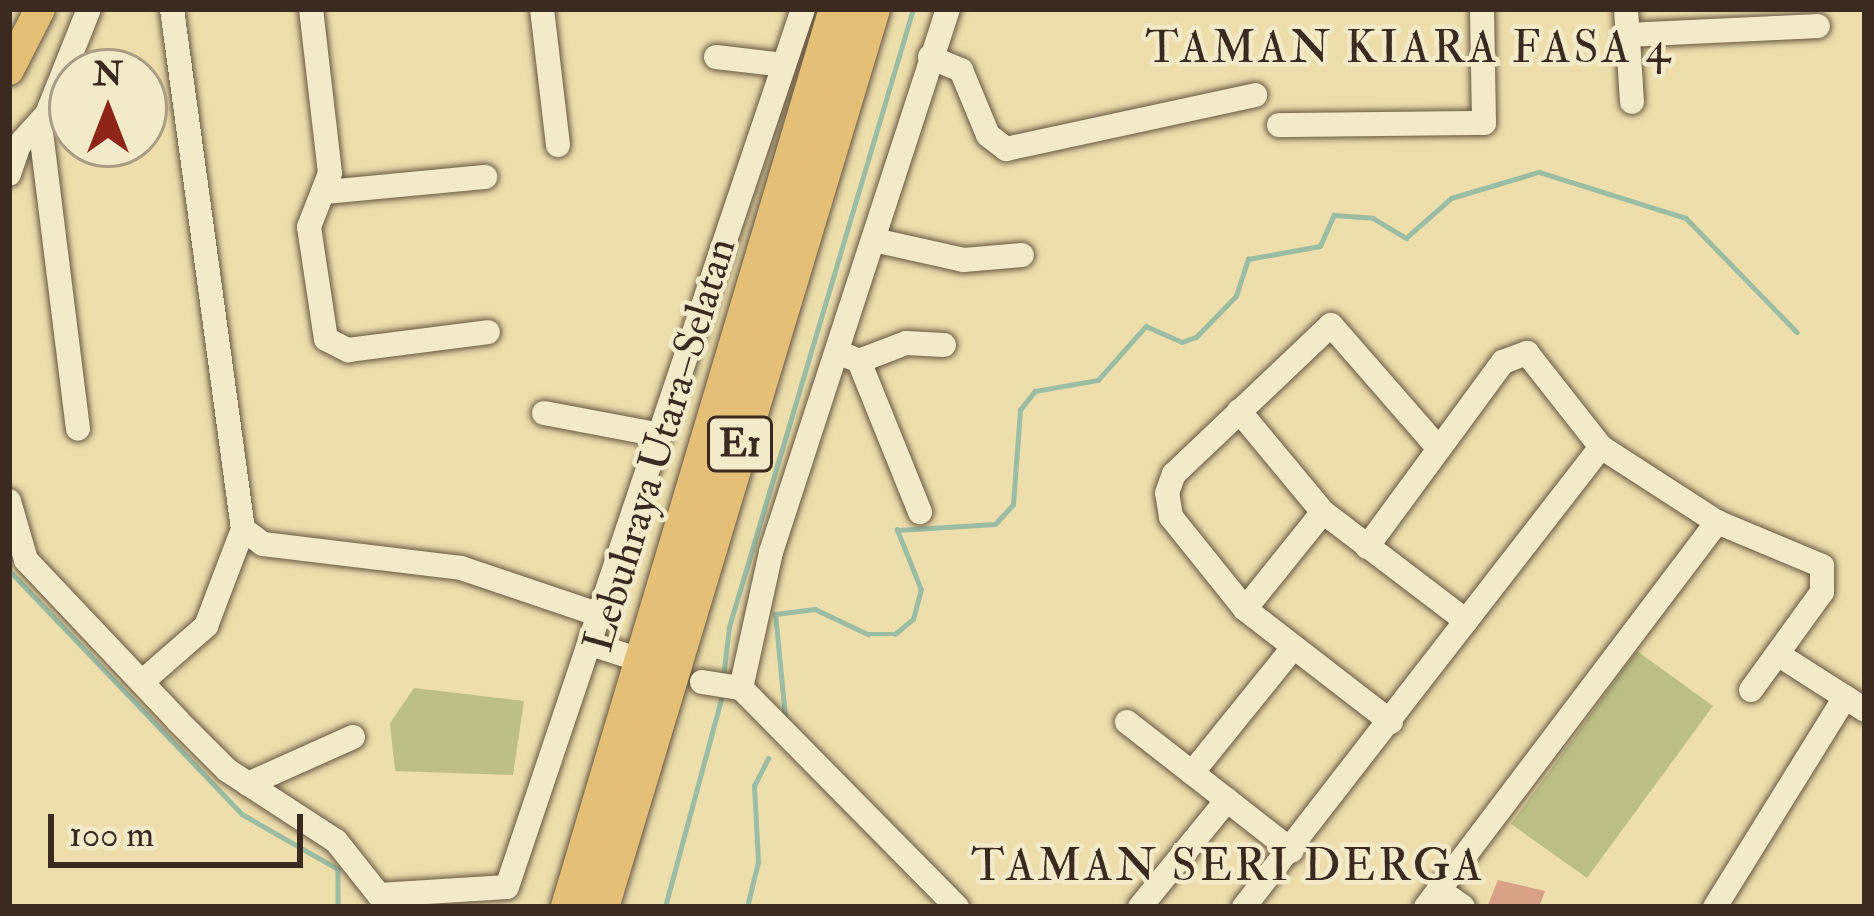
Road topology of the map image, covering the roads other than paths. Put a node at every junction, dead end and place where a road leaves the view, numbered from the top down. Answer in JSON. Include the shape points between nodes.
{"nodes":[{"id":1,"x":88,"y":9,"type":"edge"},
{"id":2,"x":172,"y":9,"type":"edge"},
{"id":3,"x":311,"y":9,"type":"edge"},
{"id":4,"x":542,"y":9,"type":"edge"},
{"id":5,"x":802,"y":9,"type":"edge"},
{"id":6,"x":837,"y":9,"type":"edge"},
{"id":7,"x":872,"y":9,"type":"edge"},
{"id":8,"x":948,"y":9,"type":"edge"},
{"id":9,"x":1482,"y":9,"type":"edge"},
{"id":10,"x":1625,"y":9,"type":"edge"},
{"id":11,"x":34,"y":22,"type":"edge"},
{"id":12,"x":1818,"y":26,"type":"dead end"},
{"id":13,"x":1627,"y":35,"type":"junction"},
{"id":14,"x":716,"y":57,"type":"dead end"},
{"id":15,"x":930,"y":57,"type":"junction"},
{"id":16,"x":784,"y":65,"type":"junction"},
{"id":17,"x":9,"y":70,"type":"edge"},
{"id":18,"x":1255,"y":95,"type":"dead end"},
{"id":19,"x":1632,"y":102,"type":"dead end"},
{"id":20,"x":40,"y":124,"type":"junction"},
{"id":21,"x":1279,"y":125,"type":"dead end"},
{"id":22,"x":559,"y":145,"type":"dead end"},
{"id":23,"x":9,"y":174,"type":"edge"},
{"id":24,"x":485,"y":177,"type":"dead end"},
{"id":25,"x":326,"y":192,"type":"junction"},
{"id":26,"x":874,"y":240,"type":"junction"},
{"id":27,"x":1022,"y":255,"type":"dead end"},
{"id":28,"x":488,"y":332,"type":"dead end"},
{"id":29,"x":944,"y":345,"type":"dead end"},
{"id":30,"x":848,"y":356,"type":"junction"},
{"id":31,"x":1239,"y":411,"type":"junction"},
{"id":32,"x":544,"y":413,"type":"dead end"},
{"id":33,"x":77,"y":429,"type":"dead end"},
{"id":34,"x":660,"y":435,"type":"junction"},
{"id":35,"x":1601,"y":447,"type":"junction"},
{"id":36,"x":1439,"y":449,"type":"junction"},
{"id":37,"x":940,"y":493,"type":"dead end"},
{"id":38,"x":9,"y":501,"type":"edge"},
{"id":39,"x":1323,"y":512,"type":"junction"},
{"id":40,"x":1718,"y":522,"type":"junction"},
{"id":41,"x":243,"y":529,"type":"junction"},
{"id":42,"x":1367,"y":547,"type":"junction"},
{"id":43,"x":1245,"y":609,"type":"junction"},
{"id":44,"x":600,"y":616,"type":"junction"},
{"id":45,"x":1466,"y":621,"type":"junction"},
{"id":46,"x":591,"y":644,"type":"junction"},
{"id":47,"x":1293,"y":648,"type":"junction"},
{"id":48,"x":1779,"y":655,"type":"junction"},
{"id":49,"x":625,"y":656,"type":"dead end"},
{"id":50,"x":142,"y":681,"type":"junction"},
{"id":51,"x":702,"y":682,"type":"dead end"},
{"id":52,"x":741,"y":688,"type":"junction"},
{"id":53,"x":1751,"y":690,"type":"dead end"},
{"id":54,"x":1855,"y":704,"type":"edge"},
{"id":55,"x":1126,"y":722,"type":"dead end"},
{"id":56,"x":1390,"y":722,"type":"junction"},
{"id":57,"x":353,"y":736,"type":"dead end"},
{"id":58,"x":1192,"y":772,"type":"junction"},
{"id":59,"x":248,"y":784,"type":"junction"},
{"id":60,"x":1226,"y":800,"type":"junction"},
{"id":61,"x":1292,"y":850,"type":"junction"},
{"id":62,"x":589,"y":893,"type":"edge"},
{"id":63,"x":1433,"y":899,"type":"edge"},
{"id":64,"x":1251,"y":905,"type":"edge"},
{"id":65,"x":957,"y":907,"type":"edge"},
{"id":66,"x":1140,"y":907,"type":"edge"},
{"id":67,"x":1463,"y":907,"type":"edge"},
{"id":68,"x":1715,"y":907,"type":"edge"}],
"edges":[{"from":1,"to":20,"type":"street"},
{"from":2,"to":41,"type":"street"},
{"from":3,"to":25,"type":"street"},
{"from":4,"to":22,"type":"street","via":[[551,28]]},
{"from":5,"to":16,"type":"street"},
{"from":6,"to":62,"type":"highway","name":"Lebuhraya Utara–Selatan","number":"E1"},
{"from":7,"to":62,"type":"highway","name":"Lebuhraya Utara–Selatan","number":"E1"},
{"from":8,"to":15,"type":"street"},
{"from":9,"to":21,"type":"street","via":[[1484,123]]},
{"from":10,"to":13,"type":"street"},
{"from":11,"to":17,"type":"main road"},
{"from":12,"to":13,"type":"street"},
{"from":13,"to":19,"type":"street"},
{"from":14,"to":16,"type":"street"},
{"from":15,"to":18,"type":"street","via":[[961,70],[988,135],[1006,149]]},
{"from":15,"to":26,"type":"street"},
{"from":16,"to":34,"type":"street"},
{"from":20,"to":23,"type":"street","via":[[26,133]]},
{"from":20,"to":33,"type":"street"},
{"from":24,"to":25,"type":"street"},
{"from":25,"to":28,"type":"street","via":[[309,227],[330,345]]},
{"from":26,"to":27,"type":"street","via":[[964,260]]},
{"from":26,"to":30,"type":"street"},
{"from":29,"to":30,"type":"street","via":[[906,343]]},
{"from":30,"to":37,"type":"street","via":[[916,503]]},
{"from":30,"to":52,"type":"street","via":[[771,552]]},
{"from":31,"to":36,"type":"street","via":[[1324,327],[1338,325]]},
{"from":31,"to":39,"type":"street"},
{"from":31,"to":43,"type":"street","via":[[1174,474],[1167,494],[1171,517]]},
{"from":32,"to":34,"type":"street"},
{"from":34,"to":44,"type":"street"},
{"from":35,"to":36,"type":"street","via":[[1537,360],[1519,352]]},
{"from":35,"to":40,"type":"street"},
{"from":35,"to":45,"type":"street"},
{"from":36,"to":42,"type":"street"},
{"from":38,"to":50,"type":"street","via":[[26,560]]},
{"from":39,"to":42,"type":"street"},
{"from":39,"to":43,"type":"street"},
{"from":40,"to":48,"type":"street","via":[[1814,558],[1826,574]]},
{"from":40,"to":63,"type":"street"},
{"from":41,"to":44,"type":"street","via":[[263,544],[461,568]]},
{"from":41,"to":50,"type":"street","via":[[206,626]]},
{"from":42,"to":45,"type":"street"},
{"from":43,"to":47,"type":"street"},
{"from":44,"to":46,"type":"street"},
{"from":45,"to":56,"type":"street"},
{"from":46,"to":49,"type":"street"},
{"from":46,"to":59,"type":"street","via":[[513,878],[500,891],[379,895],[336,841]]},
{"from":47,"to":56,"type":"street"},
{"from":47,"to":58,"type":"street"},
{"from":48,"to":53,"type":"street"},
{"from":48,"to":54,"type":"street"},
{"from":50,"to":59,"type":"street"},
{"from":51,"to":52,"type":"street"},
{"from":52,"to":65,"type":"street"},
{"from":54,"to":68,"type":"street"},
{"from":55,"to":58,"type":"street"},
{"from":56,"to":61,"type":"street"},
{"from":57,"to":59,"type":"street"},
{"from":58,"to":60,"type":"street"},
{"from":60,"to":61,"type":"street"},
{"from":60,"to":66,"type":"street"},
{"from":61,"to":64,"type":"street"},
{"from":63,"to":67,"type":"street"}]}
